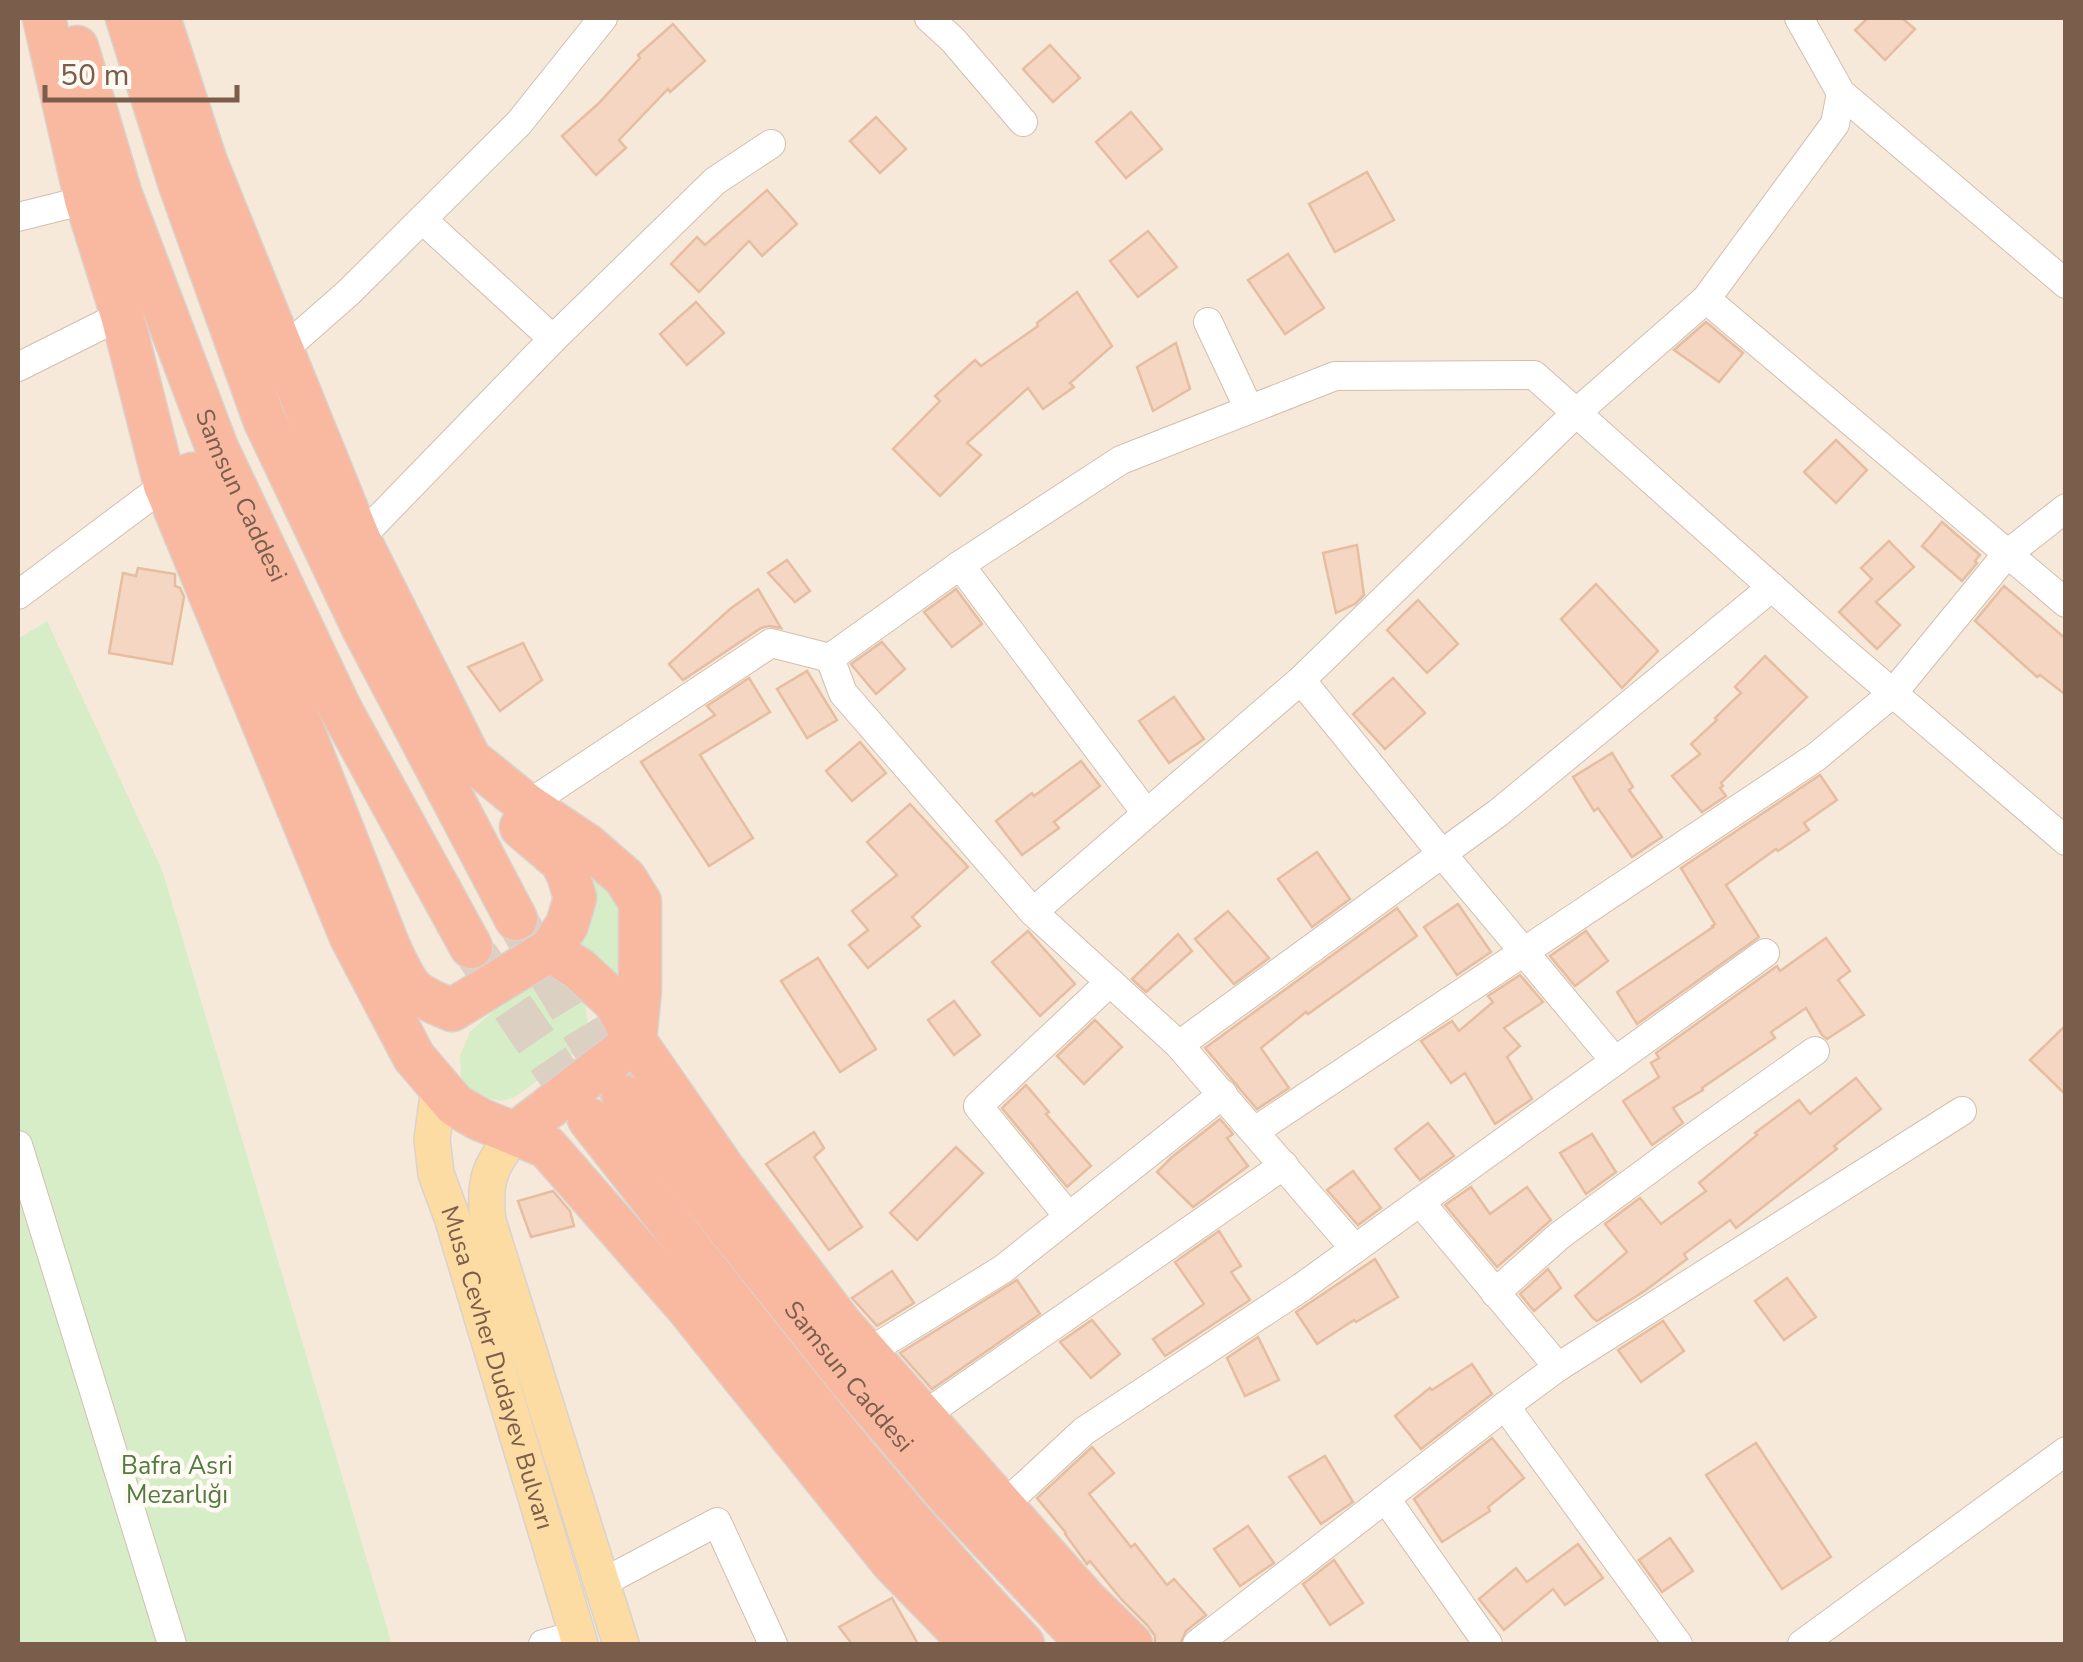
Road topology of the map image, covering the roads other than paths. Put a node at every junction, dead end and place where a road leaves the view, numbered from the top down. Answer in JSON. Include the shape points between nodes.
{"nodes":[{"id":1,"x":44,"y":18,"type":"edge"},
{"id":2,"x":68,"y":18,"type":"edge"},
{"id":3,"x":127,"y":18,"type":"edge"},
{"id":4,"x":158,"y":18,"type":"edge"},
{"id":5,"x":602,"y":18,"type":"edge"},
{"id":6,"x":929,"y":18,"type":"edge"},
{"id":7,"x":1800,"y":18,"type":"edge"},
{"id":8,"x":1841,"y":93,"type":"junction"},
{"id":9,"x":1023,"y":122,"type":"dead end"},
{"id":10,"x":771,"y":144,"type":"dead end"},
{"id":11,"x":86,"y":200,"type":"junction"},
{"id":12,"x":18,"y":217,"type":"edge"},
{"id":13,"x":423,"y":220,"type":"junction"},
{"id":14,"x":2066,"y":284,"type":"edge"},
{"id":15,"x":1706,"y":298,"type":"junction"},
{"id":16,"x":122,"y":315,"type":"junction"},
{"id":17,"x":1208,"y":322,"type":"dead end"},
{"id":18,"x":552,"y":339,"type":"junction"},
{"id":19,"x":282,"y":351,"type":"junction"},
{"id":20,"x":18,"y":366,"type":"edge"},
{"id":21,"x":1249,"y":410,"type":"junction"},
{"id":22,"x":1576,"y":413,"type":"junction"},
{"id":23,"x":165,"y":485,"type":"junction"},
{"id":24,"x":2066,"y":508,"type":"edge"},
{"id":25,"x":359,"y":538,"type":"junction"},
{"id":26,"x":2006,"y":555,"type":"junction"},
{"id":27,"x":960,"y":565,"type":"junction"},
{"id":28,"x":1772,"y":587,"type":"junction"},
{"id":29,"x":18,"y":594,"type":"edge"},
{"id":30,"x":2066,"y":604,"type":"edge"},
{"id":31,"x":830,"y":658,"type":"junction"},
{"id":32,"x":1301,"y":680,"type":"junction"},
{"id":33,"x":1892,"y":693,"type":"junction"},
{"id":34,"x":527,"y":804,"type":"junction"},
{"id":35,"x":1146,"y":812,"type":"junction"},
{"id":36,"x":2066,"y":841,"type":"edge"},
{"id":37,"x":1443,"y":855,"type":"junction"},
{"id":38,"x":1033,"y":912,"type":"junction"},
{"id":39,"x":516,"y":919,"type":"tunnel mouth"},
{"id":40,"x":471,"y":947,"type":"tunnel mouth"},
{"id":41,"x":550,"y":950,"type":"junction"},
{"id":42,"x":1524,"y":951,"type":"junction"},
{"id":43,"x":1765,"y":953,"type":"dead end"},
{"id":44,"x":1110,"y":982,"type":"junction"},
{"id":45,"x":452,"y":1010,"type":"junction"},
{"id":46,"x":635,"y":1041,"type":"junction"},
{"id":47,"x":1179,"y":1045,"type":"junction"},
{"id":48,"x":1816,"y":1052,"type":"dead end"},
{"id":49,"x":1615,"y":1062,"type":"junction"},
{"id":50,"x":439,"y":1088,"type":"junction"},
{"id":51,"x":1223,"y":1094,"type":"junction"},
{"id":52,"x":1962,"y":1111,"type":"dead end"},
{"id":53,"x":1255,"y":1130,"type":"junction"},
{"id":54,"x":516,"y":1134,"type":"junction"},
{"id":55,"x":18,"y":1145,"type":"edge"},
{"id":56,"x":1284,"y":1164,"type":"junction"},
{"id":57,"x":1420,"y":1202,"type":"junction"},
{"id":58,"x":1069,"y":1217,"type":"junction"},
{"id":59,"x":1355,"y":1249,"type":"junction"},
{"id":60,"x":1495,"y":1293,"type":"junction"},
{"id":61,"x":868,"y":1353,"type":"junction"},
{"id":62,"x":1558,"y":1368,"type":"junction"},
{"id":63,"x":1505,"y":1406,"type":"junction"},
{"id":64,"x":923,"y":1416,"type":"junction"},
{"id":65,"x":2066,"y":1452,"type":"edge"},
{"id":66,"x":1386,"y":1498,"type":"junction"},
{"id":67,"x":1003,"y":1506,"type":"junction"},
{"id":68,"x":602,"y":1584,"type":"junction"},
{"id":69,"x":567,"y":1641,"type":"edge"},
{"id":70,"x":172,"y":1644,"type":"edge"},
{"id":71,"x":621,"y":1644,"type":"edge"},
{"id":72,"x":773,"y":1644,"type":"edge"},
{"id":73,"x":972,"y":1644,"type":"edge"},
{"id":74,"x":1023,"y":1644,"type":"edge"},
{"id":75,"x":1088,"y":1644,"type":"edge"},
{"id":76,"x":1132,"y":1644,"type":"edge"},
{"id":77,"x":1197,"y":1644,"type":"edge"},
{"id":78,"x":1488,"y":1644,"type":"edge"},
{"id":79,"x":1678,"y":1644,"type":"edge"},
{"id":80,"x":1802,"y":1644,"type":"edge"}],
"edges":[{"from":1,"to":11,"type":"highway"},
{"from":2,"to":40,"type":"highway","name":"Samsun Caddesi","via":[[121,195],[218,448],[340,708]]},
{"from":3,"to":39,"type":"highway","name":"Samsun Caddesi","via":[[264,419],[363,628]]},
{"from":4,"to":19,"type":"highway","via":[[206,162]]},
{"from":5,"to":13,"type":"street","via":[[520,124]]},
{"from":6,"to":9,"type":"street"},
{"from":7,"to":8,"type":"street"},
{"from":8,"to":14,"type":"street"},
{"from":8,"to":15,"type":"street","via":[[1836,124]]},
{"from":10,"to":18,"type":"street","via":[[714,181]]},
{"from":11,"to":12,"type":"street"},
{"from":11,"to":16,"type":"highway"},
{"from":13,"to":18,"type":"street"},
{"from":13,"to":19,"type":"street"},
{"from":15,"to":22,"type":"street"},
{"from":15,"to":26,"type":"street"},
{"from":16,"to":20,"type":"street"},
{"from":16,"to":23,"type":"highway"},
{"from":17,"to":21,"type":"street"},
{"from":18,"to":25,"type":"street"},
{"from":19,"to":25,"type":"highway"},
{"from":21,"to":22,"type":"street","via":[[1335,376],[1534,376]]},
{"from":21,"to":27,"type":"street","via":[[1121,460]]},
{"from":22,"to":28,"type":"street"},
{"from":22,"to":32,"type":"street"},
{"from":23,"to":29,"type":"street"},
{"from":23,"to":45,"type":"highway","via":[[192,474],[206,483],[389,947],[408,987]]},
{"from":23,"to":50,"type":"highway","via":[[351,937],[414,1058]]},
{"from":24,"to":26,"type":"street"},
{"from":25,"to":34,"type":"highway","via":[[470,759]]},
{"from":26,"to":30,"type":"street"},
{"from":26,"to":33,"type":"street"},
{"from":27,"to":31,"type":"street"},
{"from":27,"to":35,"type":"street"},
{"from":28,"to":33,"type":"street"},
{"from":28,"to":37,"type":"street"},
{"from":31,"to":34,"type":"street","via":[[771,643]]},
{"from":31,"to":38,"type":"street","via":[[843,693]]},
{"from":32,"to":35,"type":"street"},
{"from":32,"to":37,"type":"street"},
{"from":33,"to":36,"type":"street"},
{"from":33,"to":42,"type":"street","via":[[1816,757]]},
{"from":34,"to":41,"type":"highway","via":[[512,819],[561,861],[575,898]]},
{"from":34,"to":46,"type":"highway","via":[[626,878],[640,902]]},
{"from":35,"to":38,"type":"street"},
{"from":37,"to":42,"type":"street"},
{"from":37,"to":47,"type":"street"},
{"from":38,"to":44,"type":"street"},
{"from":41,"to":45,"type":"highway"},
{"from":41,"to":46,"type":"highway","via":[[614,1002]]},
{"from":42,"to":49,"type":"street"},
{"from":42,"to":53,"type":"street"},
{"from":43,"to":49,"type":"street"},
{"from":44,"to":47,"type":"street"},
{"from":44,"to":58,"type":"street","via":[[978,1106]]},
{"from":45,"to":50,"type":"highway"},
{"from":46,"to":54,"type":"highway"},
{"from":46,"to":61,"type":"highway","via":[[723,1168]]},
{"from":47,"to":51,"type":"street"},
{"from":48,"to":60,"type":"street","via":[[1559,1236]]},
{"from":49,"to":57,"type":"street"},
{"from":50,"to":54,"type":"highway","via":[[455,1105]]},
{"from":50,"to":69,"type":"main road","name":"Musa Cevher Dudayev Bulvarı","via":[[432,1138],[436,1174]]},
{"from":51,"to":53,"type":"street"},
{"from":51,"to":58,"type":"street"},
{"from":52,"to":62,"type":"street"},
{"from":53,"to":56,"type":"street"},
{"from":54,"to":68,"type":"main road","name":"Musa Cevher Dudayev Bulvarı","via":[[488,1177],[488,1222]]},
{"from":54,"to":73,"type":"highway","via":[[547,1147],[584,1187],[892,1562]]},
{"from":55,"to":70,"type":"street"},
{"from":56,"to":59,"type":"street"},
{"from":56,"to":64,"type":"street"},
{"from":57,"to":59,"type":"street"},
{"from":57,"to":60,"type":"street"},
{"from":58,"to":61,"type":"street","via":[[1003,1269]]},
{"from":59,"to":67,"type":"street","via":[[1084,1431]]},
{"from":60,"to":62,"type":"street"},
{"from":61,"to":64,"type":"highway"},
{"from":62,"to":63,"type":"street"},
{"from":63,"to":66,"type":"street"},
{"from":63,"to":79,"type":"street"},
{"from":64,"to":67,"type":"highway"},
{"from":65,"to":80,"type":"street"},
{"from":66,"to":77,"type":"street"},
{"from":66,"to":78,"type":"street"},
{"from":67,"to":76,"type":"highway"},
{"from":68,"to":71,"type":"main road","name":"Musa Cevher Dudayev Bulvarı"},
{"from":68,"to":72,"type":"street","via":[[717,1522]]},
{"from":74,"to":75,"type":"highway","name":"Samsun Caddesi","via":[[829,1425],[606,1107],[952,1500]]}]}
